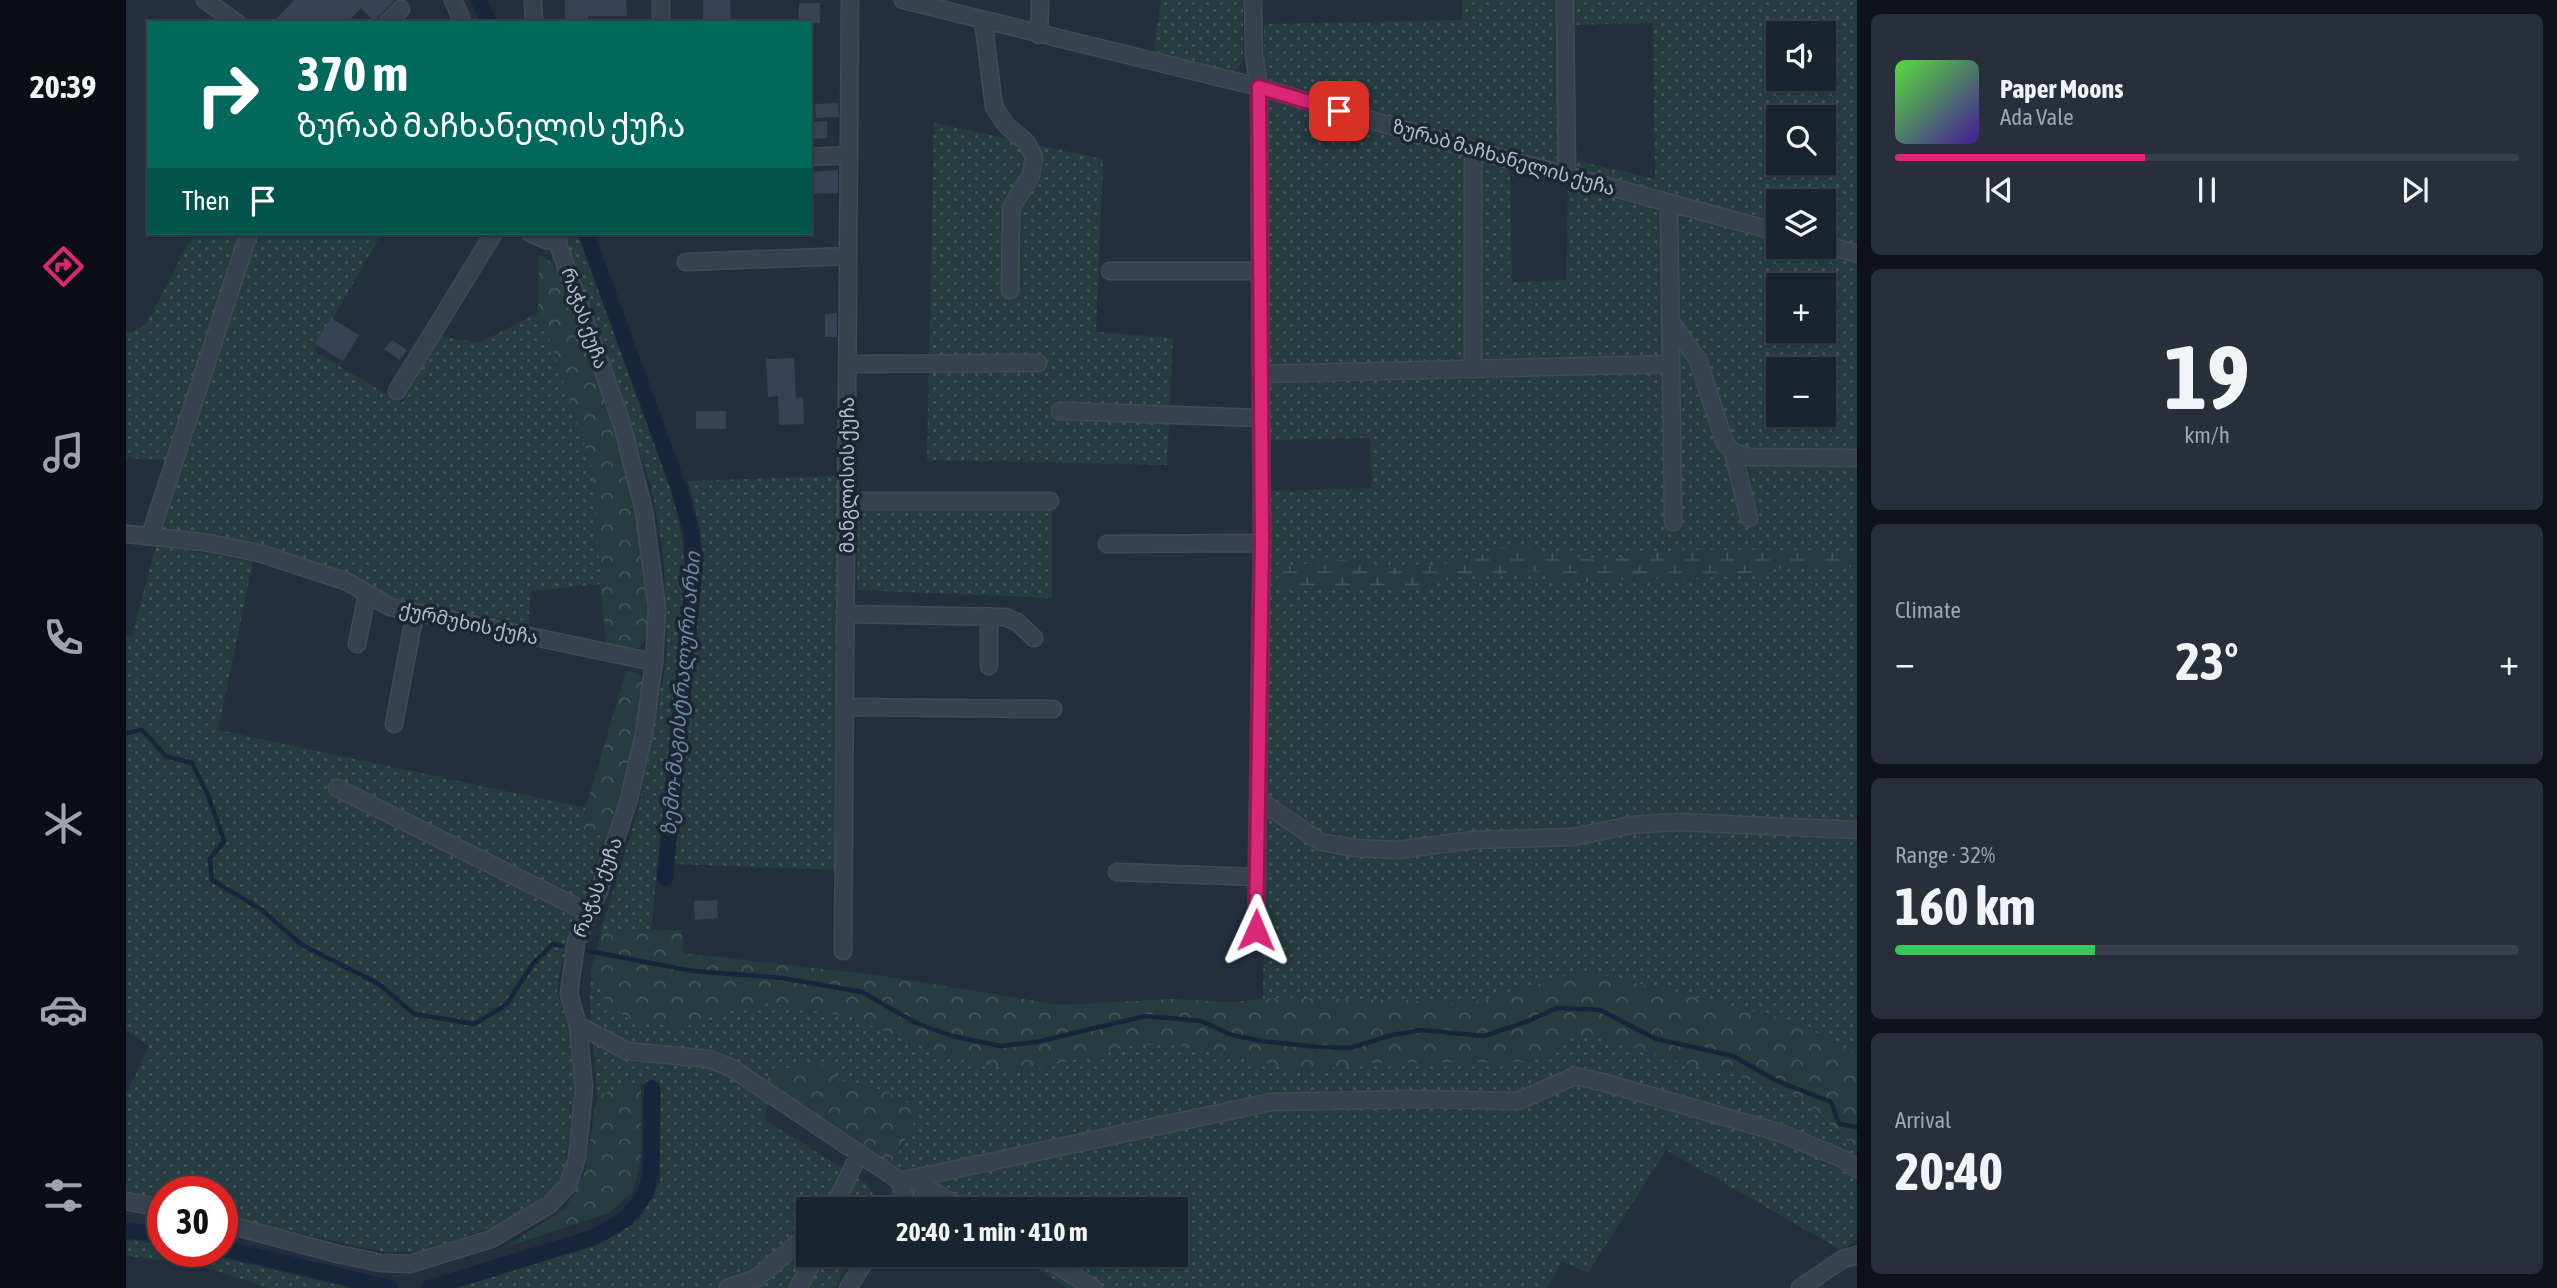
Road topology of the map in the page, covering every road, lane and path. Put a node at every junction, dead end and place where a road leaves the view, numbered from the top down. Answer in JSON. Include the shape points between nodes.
{"nodes":[{"id":1,"x":205,"y":0,"type":"edge"},
{"id":2,"x":453,"y":0,"type":"edge"},
{"id":3,"x":533,"y":0,"type":"edge"},
{"id":4,"x":661,"y":0,"type":"edge"},
{"id":5,"x":850,"y":0,"type":"edge"},
{"id":6,"x":903,"y":0,"type":"edge"},
{"id":7,"x":1041,"y":0,"type":"edge"},
{"id":8,"x":1253,"y":0,"type":"edge"},
{"id":9,"x":1564,"y":0,"type":"edge"},
{"id":10,"x":401,"y":9,"type":"dead end"},
{"id":11,"x":983,"y":20,"type":"junction"},
{"id":12,"x":234,"y":21,"type":"edge"},
{"id":13,"x":389,"y":21,"type":"edge"},
{"id":14,"x":462,"y":21,"type":"edge"},
{"id":15,"x":534,"y":21,"type":"edge"},
{"id":16,"x":661,"y":21,"type":"edge"},
{"id":17,"x":1039,"y":35,"type":"junction"},
{"id":18,"x":1259,"y":87,"type":"junction"},
{"id":19,"x":1473,"y":150,"type":"junction"},
{"id":20,"x":849,"y":156,"type":"junction"},
{"id":21,"x":812,"y":157,"type":"edge"},
{"id":22,"x":1567,"y":175,"type":"junction"},
{"id":23,"x":1669,"y":203,"type":"junction"},
{"id":24,"x":1766,"y":229,"type":"edge"},
{"id":25,"x":248,"y":235,"type":"edge"},
{"id":26,"x":493,"y":235,"type":"edge"},
{"id":27,"x":534,"y":235,"type":"edge"},
{"id":28,"x":556,"y":237,"type":"edge"},
{"id":29,"x":1836,"y":248,"type":"edge"},
{"id":30,"x":1857,"y":254,"type":"edge"},
{"id":31,"x":848,"y":256,"type":"junction"},
{"id":32,"x":686,"y":262,"type":"dead end"},
{"id":33,"x":1110,"y":271,"type":"dead end"},
{"id":34,"x":1260,"y":271,"type":"junction"},
{"id":35,"x":1010,"y":290,"type":"dead end"},
{"id":36,"x":1671,"y":322,"type":"junction"},
{"id":37,"x":1038,"y":363,"type":"dead end"},
{"id":38,"x":1671,"y":364,"type":"junction"},
{"id":39,"x":848,"y":365,"type":"junction"},
{"id":40,"x":1473,"y":369,"type":"junction"},
{"id":41,"x":1261,"y":374,"type":"junction"},
{"id":42,"x":397,"y":391,"type":"dead end"},
{"id":43,"x":1060,"y":411,"type":"dead end"},
{"id":44,"x":1261,"y":418,"type":"junction"},
{"id":45,"x":1733,"y":452,"type":"junction"},
{"id":46,"x":1857,"y":458,"type":"edge"},
{"id":47,"x":847,"y":501,"type":"junction"},
{"id":48,"x":1050,"y":501,"type":"dead end"},
{"id":49,"x":1749,"y":518,"type":"dead end"},
{"id":50,"x":1673,"y":522,"type":"dead end"},
{"id":51,"x":126,"y":534,"type":"edge"},
{"id":52,"x":150,"y":536,"type":"junction"},
{"id":53,"x":1262,"y":543,"type":"junction"},
{"id":54,"x":1107,"y":544,"type":"dead end"},
{"id":55,"x":367,"y":595,"type":"junction"},
{"id":56,"x":415,"y":612,"type":"junction"},
{"id":57,"x":846,"y":614,"type":"junction"},
{"id":58,"x":989,"y":616,"type":"junction"},
{"id":59,"x":1034,"y":638,"type":"dead end"},
{"id":60,"x":357,"y":644,"type":"dead end"},
{"id":61,"x":653,"y":662,"type":"junction"},
{"id":62,"x":989,"y":666,"type":"dead end"},
{"id":63,"x":845,"y":707,"type":"junction"},
{"id":64,"x":1053,"y":709,"type":"dead end"},
{"id":65,"x":394,"y":724,"type":"dead end"},
{"id":66,"x":337,"y":788,"type":"dead end"},
{"id":67,"x":1258,"y":800,"type":"junction"},
{"id":68,"x":1857,"y":830,"type":"edge"},
{"id":69,"x":1117,"y":872,"type":"dead end"},
{"id":70,"x":1257,"y":877,"type":"junction"},
{"id":71,"x":589,"y":913,"type":"junction"},
{"id":72,"x":1271,"y":941,"type":"dead end"},
{"id":73,"x":844,"y":951,"type":"dead end"},
{"id":74,"x":578,"y":1025,"type":"junction"},
{"id":75,"x":859,"y":1154,"type":"junction"},
{"id":76,"x":1857,"y":1170,"type":"edge"},
{"id":77,"x":906,"y":1180,"type":"junction"},
{"id":78,"x":840,"y":1197,"type":"edge"},
{"id":79,"x":903,"y":1197,"type":"edge"},
{"id":80,"x":940,"y":1197,"type":"edge"},
{"id":81,"x":126,"y":1200,"type":"edge"},
{"id":82,"x":147,"y":1205,"type":"edge"},
{"id":83,"x":238,"y":1227,"type":"edge"},
{"id":84,"x":796,"y":1244,"type":"edge"},
{"id":85,"x":1857,"y":1255,"type":"edge"},
{"id":86,"x":810,"y":1267,"type":"edge"},
{"id":87,"x":861,"y":1267,"type":"edge"},
{"id":88,"x":1060,"y":1267,"type":"edge"},
{"id":89,"x":729,"y":1288,"type":"edge"},
{"id":90,"x":798,"y":1288,"type":"edge"},
{"id":91,"x":848,"y":1288,"type":"edge"},
{"id":92,"x":1094,"y":1288,"type":"edge"},
{"id":93,"x":1800,"y":1288,"type":"edge"}],
"edges":[{"from":1,"to":12,"type":"street"},
{"from":2,"to":14,"type":"street"},
{"from":3,"to":15,"type":"street"},
{"from":4,"to":16,"type":"street"},
{"from":5,"to":20,"type":"street","name":"მანგლისის ქუჩა"},
{"from":6,"to":11,"type":"street","name":"ზურაბ მაჩხანელის ქუჩა"},
{"from":7,"to":17,"type":"street"},
{"from":8,"to":18,"type":"street"},
{"from":9,"to":22,"type":"street"},
{"from":10,"to":13,"type":"street"},
{"from":11,"to":17,"type":"street","name":"ზურაბ მაჩხანელის ქუჩა"},
{"from":11,"to":35,"type":"street","via":[[994,107],[1006,125],[1027,142],[1034,158],[1031,175],[1012,208]]},
{"from":17,"to":18,"type":"street","name":"ზურაბ მაჩხანელის ქუჩა"},
{"from":18,"to":19,"type":"street","name":"ზურაბ მაჩხანელის ქუჩა"},
{"from":18,"to":34,"type":"street"},
{"from":19,"to":22,"type":"street","name":"ზურაბ მაჩხანელის ქუჩა"},
{"from":19,"to":40,"type":"street"},
{"from":20,"to":21,"type":"street"},
{"from":20,"to":31,"type":"street","name":"მანგლისის ქუჩა"},
{"from":22,"to":23,"type":"street","name":"ზურაბ მაჩხანელის ქუჩა"},
{"from":23,"to":24,"type":"street","name":"ზურაბ მაჩხანელის ქუჩა"},
{"from":23,"to":36,"type":"street"},
{"from":25,"to":52,"type":"street"},
{"from":26,"to":42,"type":"street"},
{"from":27,"to":28,"type":"street","via":[[545,240]]},
{"from":28,"to":61,"type":"street","name":"რაჭას ქუჩა","via":[[622,424],[644,511],[657,608]]},
{"from":29,"to":30,"type":"street"},
{"from":31,"to":32,"type":"street"},
{"from":31,"to":39,"type":"street","name":"მანგლისის ქუჩა"},
{"from":33,"to":34,"type":"street"},
{"from":34,"to":41,"type":"street"},
{"from":36,"to":38,"type":"street"},
{"from":36,"to":45,"type":"street","via":[[1698,360],[1725,443]]},
{"from":37,"to":39,"type":"street"},
{"from":38,"to":40,"type":"street"},
{"from":38,"to":50,"type":"street"},
{"from":39,"to":47,"type":"street","name":"მანგლისის ქუჩა"},
{"from":40,"to":41,"type":"street"},
{"from":41,"to":44,"type":"street"},
{"from":43,"to":44,"type":"street"},
{"from":44,"to":53,"type":"street"},
{"from":45,"to":46,"type":"street","via":[[1750,457]]},
{"from":45,"to":49,"type":"street"},
{"from":47,"to":48,"type":"street"},
{"from":47,"to":57,"type":"street","name":"მანგლისის ქუჩა"},
{"from":51,"to":52,"type":"street","name":"ქურმუხის ქუჩა"},
{"from":52,"to":55,"type":"street","name":"ქურმუხის ქუჩა","via":[[259,553],[348,582]]},
{"from":53,"to":54,"type":"street"},
{"from":53,"to":67,"type":"street"},
{"from":55,"to":56,"type":"street","name":"ქურმუხის ქუჩა","via":[[390,607]]},
{"from":55,"to":60,"type":"street"},
{"from":56,"to":61,"type":"street","name":"ქურმუხის ქუჩა"},
{"from":56,"to":65,"type":"street"},
{"from":57,"to":58,"type":"street"},
{"from":57,"to":63,"type":"street","name":"მანგლისის ქუჩა"},
{"from":58,"to":59,"type":"street","via":[[1017,622]]},
{"from":58,"to":62,"type":"street"},
{"from":61,"to":71,"type":"street","name":"რაჭას ქუჩა","via":[[644,734],[629,799]]},
{"from":63,"to":64,"type":"street"},
{"from":63,"to":73,"type":"street","name":"მანგლისის ქუჩა"},
{"from":66,"to":71,"type":"street"},
{"from":67,"to":68,"type":"street","via":[[1321,842],[1354,848],[1398,850],[1561,838],[1677,822]]},
{"from":67,"to":70,"type":"street"},
{"from":69,"to":70,"type":"street"},
{"from":70,"to":72,"type":"street","via":[[1256,930]]},
{"from":71,"to":74,"type":"street","name":"რაჭას ქუჩა","via":[[576,942],[569,995]]},
{"from":74,"to":75,"type":"street","via":[[627,1051],[709,1059],[730,1067]]},
{"from":74,"to":83,"type":"street","name":"რაჭას ქუჩა","via":[[584,1087],[577,1158],[568,1185],[549,1205],[491,1239],[410,1264],[338,1254]]},
{"from":75,"to":77,"type":"street"},
{"from":75,"to":78,"type":"street"},
{"from":76,"to":77,"type":"street","via":[[1843,1159],[1778,1132],[1575,1076],[1518,1101],[1270,1102]]},
{"from":77,"to":79,"type":"street"},
{"from":77,"to":80,"type":"street"},
{"from":81,"to":82,"type":"street"},
{"from":84,"to":89,"type":"street","via":[[757,1278]]},
{"from":85,"to":93,"type":"street","via":[[1843,1259]]},
{"from":86,"to":90,"type":"street"},
{"from":87,"to":91,"type":"street"},
{"from":88,"to":92,"type":"street"}]}
